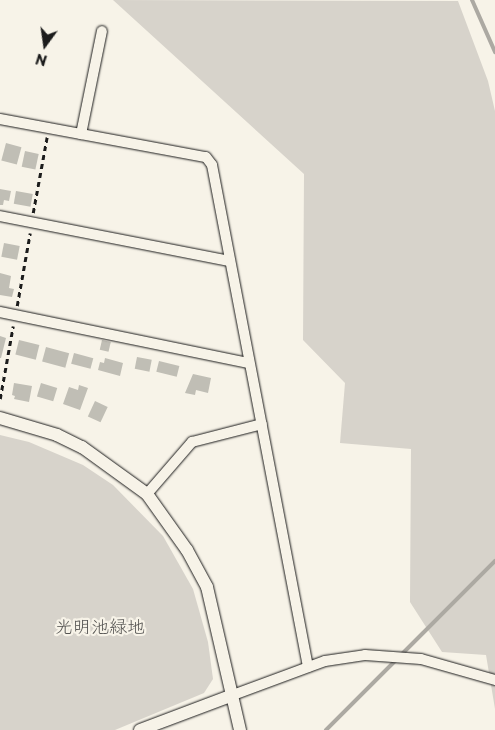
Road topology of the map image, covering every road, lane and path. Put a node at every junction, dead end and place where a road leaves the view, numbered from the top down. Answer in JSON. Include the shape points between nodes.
{"nodes":[{"id":1,"x":102,"y":31,"type":"dead end"},
{"id":2,"x":0,"y":119,"type":"edge"},
{"id":3,"x":48,"y":129,"type":"junction"},
{"id":4,"x":81,"y":134,"type":"junction"},
{"id":5,"x":0,"y":216,"type":"edge"},
{"id":6,"x":32,"y":222,"type":"junction"},
{"id":7,"x":230,"y":261,"type":"junction"},
{"id":8,"x":0,"y":312,"type":"edge"},
{"id":9,"x":16,"y":314,"type":"junction"},
{"id":10,"x":249,"y":362,"type":"junction"},
{"id":11,"x":0,"y":399,"type":"edge"},
{"id":12,"x":0,"y":418,"type":"edge"},
{"id":13,"x":262,"y":424,"type":"junction"},
{"id":14,"x":147,"y":494,"type":"junction"},
{"id":15,"x":308,"y":667,"type":"junction"},
{"id":16,"x":495,"y":680,"type":"edge"},
{"id":17,"x":233,"y":694,"type":"junction"},
{"id":18,"x":140,"y":730,"type":"edge"},
{"id":19,"x":240,"y":730,"type":"edge"}],
"edges":[{"from":1,"to":4,"type":"street"},
{"from":2,"to":3,"type":"street"},
{"from":3,"to":4,"type":"street"},
{"from":3,"to":6,"type":"path"},
{"from":4,"to":7,"type":"street","via":[[206,157],[212,165]]},
{"from":5,"to":6,"type":"street"},
{"from":6,"to":7,"type":"street"},
{"from":6,"to":9,"type":"path"},
{"from":7,"to":10,"type":"street"},
{"from":8,"to":9,"type":"street"},
{"from":9,"to":10,"type":"street"},
{"from":9,"to":11,"type":"path"},
{"from":10,"to":13,"type":"street"},
{"from":12,"to":14,"type":"street","via":[[57,435],[82,447]]},
{"from":13,"to":14,"type":"street","via":[[192,442]]},
{"from":13,"to":15,"type":"street"},
{"from":14,"to":17,"type":"street","via":[[187,550],[207,587]]},
{"from":15,"to":16,"type":"street","via":[[364,655],[388,654],[421,658]]},
{"from":15,"to":17,"type":"street"},
{"from":17,"to":18,"type":"street"},
{"from":17,"to":19,"type":"street"}]}
